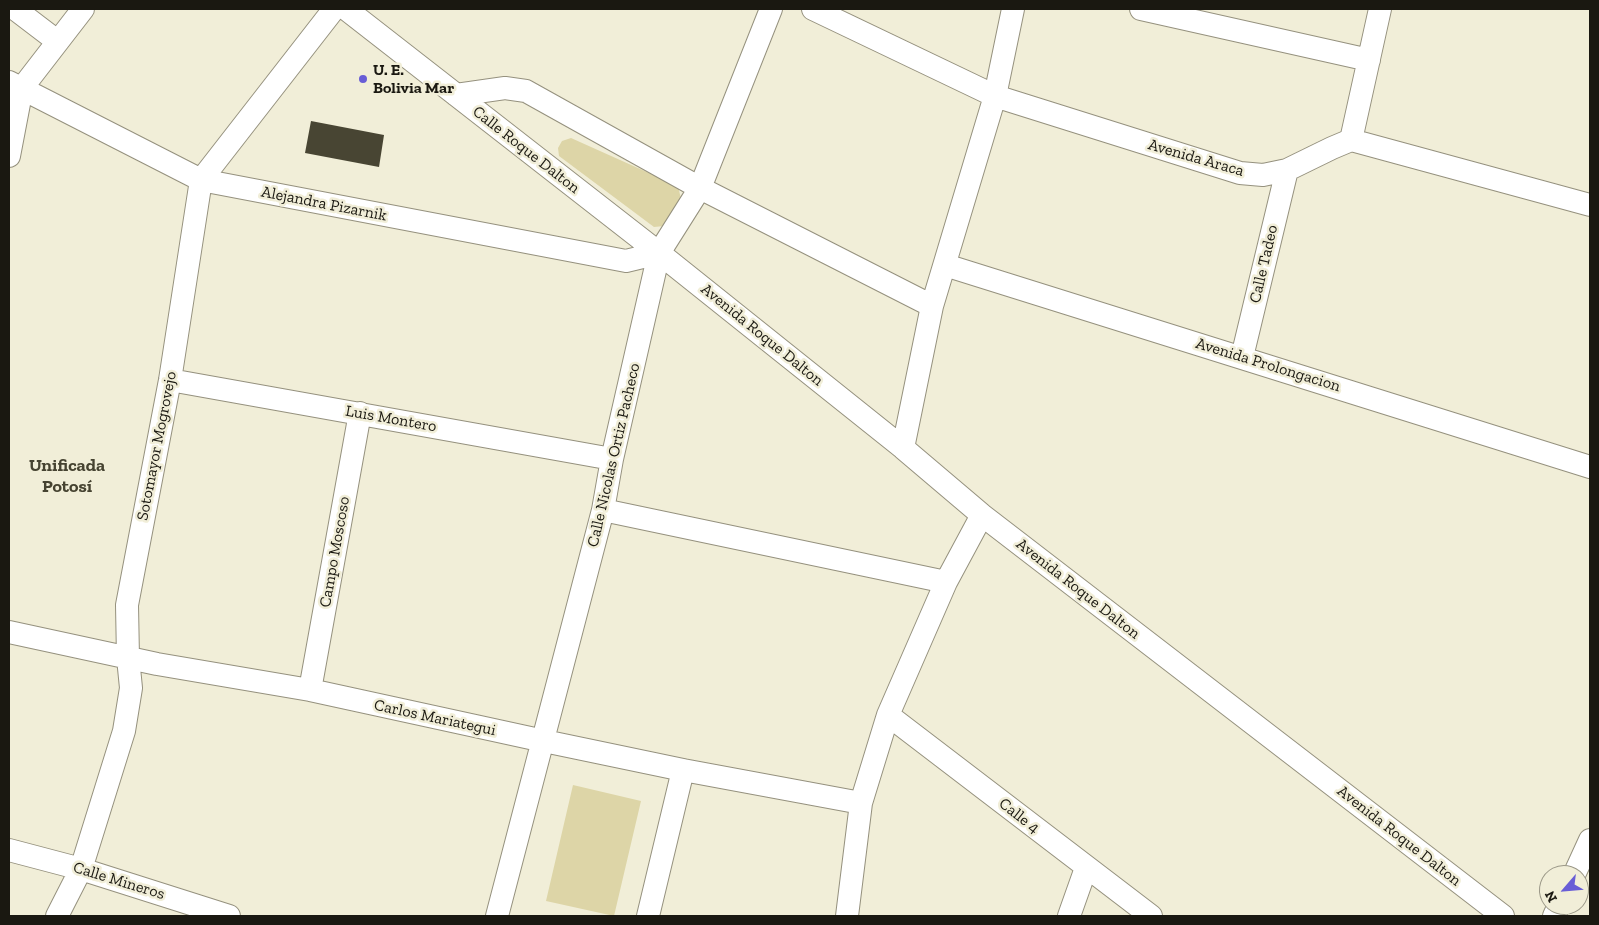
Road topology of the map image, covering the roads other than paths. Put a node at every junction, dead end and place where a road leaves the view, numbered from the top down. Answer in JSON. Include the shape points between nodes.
{"nodes":[{"id":1,"x":15,"y":9,"type":"edge"},
{"id":2,"x":83,"y":9,"type":"edge"},
{"id":3,"x":334,"y":9,"type":"edge"},
{"id":4,"x":346,"y":9,"type":"edge"},
{"id":5,"x":772,"y":9,"type":"edge"},
{"id":6,"x":813,"y":9,"type":"edge"},
{"id":7,"x":1013,"y":9,"type":"edge"},
{"id":8,"x":1141,"y":9,"type":"edge"},
{"id":9,"x":1380,"y":9,"type":"edge"},
{"id":10,"x":56,"y":41,"type":"junction"},
{"id":11,"x":1369,"y":60,"type":"junction"},
{"id":12,"x":15,"y":85,"type":"edge"},
{"id":13,"x":456,"y":95,"type":"junction"},
{"id":14,"x":995,"y":96,"type":"junction"},
{"id":15,"x":1351,"y":140,"type":"junction"},
{"id":16,"x":9,"y":156,"type":"edge"},
{"id":17,"x":1287,"y":170,"type":"junction"},
{"id":18,"x":201,"y":180,"type":"junction"},
{"id":19,"x":700,"y":188,"type":"junction"},
{"id":20,"x":1590,"y":205,"type":"edge"},
{"id":21,"x":659,"y":254,"type":"junction"},
{"id":22,"x":945,"y":265,"type":"junction"},
{"id":23,"x":932,"y":306,"type":"junction"},
{"id":24,"x":1242,"y":357,"type":"junction"},
{"id":25,"x":170,"y":380,"type":"junction"},
{"id":26,"x":360,"y":414,"type":"junction"},
{"id":27,"x":902,"y":448,"type":"junction"},
{"id":28,"x":612,"y":459,"type":"junction"},
{"id":29,"x":1590,"y":467,"type":"edge"},
{"id":30,"x":603,"y":510,"type":"junction"},
{"id":31,"x":982,"y":515,"type":"junction"},
{"id":32,"x":946,"y":582,"type":"junction"},
{"id":33,"x":9,"y":632,"type":"edge"},
{"id":34,"x":128,"y":658,"type":"junction"},
{"id":35,"x":310,"y":690,"type":"junction"},
{"id":36,"x":888,"y":714,"type":"junction"},
{"id":37,"x":544,"y":742,"type":"junction"},
{"id":38,"x":683,"y":770,"type":"junction"},
{"id":39,"x":861,"y":803,"type":"junction"},
{"id":40,"x":1590,"y":840,"type":"edge"},
{"id":41,"x":9,"y":850,"type":"edge"},
{"id":42,"x":1579,"y":865,"type":"edge"},
{"id":43,"x":1086,"y":868,"type":"junction"},
{"id":44,"x":81,"y":869,"type":"junction"},
{"id":45,"x":57,"y":916,"type":"edge"},
{"id":46,"x":229,"y":916,"type":"edge"},
{"id":47,"x":497,"y":916,"type":"edge"},
{"id":48,"x":648,"y":916,"type":"edge"},
{"id":49,"x":847,"y":916,"type":"edge"},
{"id":50,"x":1069,"y":916,"type":"edge"},
{"id":51,"x":1151,"y":916,"type":"edge"},
{"id":52,"x":1503,"y":916,"type":"edge"}],
"edges":[{"from":1,"to":10,"type":"street"},
{"from":2,"to":10,"type":"street"},
{"from":3,"to":18,"type":"street","name":"Sotomayor Mogrovejo"},
{"from":4,"to":13,"type":"street","name":"Calle Roque Dalton"},
{"from":5,"to":19,"type":"street","name":"Calle Nicolas Ortiz Pacheco"},
{"from":6,"to":14,"type":"street","name":"Avenida Araca"},
{"from":7,"to":14,"type":"street"},
{"from":8,"to":11,"type":"street"},
{"from":9,"to":11,"type":"street"},
{"from":10,"to":12,"type":"street"},
{"from":11,"to":15,"type":"street"},
{"from":12,"to":16,"type":"street"},
{"from":12,"to":18,"type":"street","name":"Alejandra Pizarnik"},
{"from":13,"to":19,"type":"street","via":[[505,88],[526,90]]},
{"from":13,"to":21,"type":"street","name":"Calle Roque Dalton"},
{"from":14,"to":17,"type":"street","name":"Avenida Araca","via":[[1240,173],[1263,176]]},
{"from":14,"to":22,"type":"street"},
{"from":15,"to":17,"type":"street","name":"Avenida Araca"},
{"from":15,"to":20,"type":"street"},
{"from":17,"to":24,"type":"street","name":"Calle Tadeo"},
{"from":18,"to":21,"type":"street","name":"Alejandra Pizarnik","via":[[626,261]]},
{"from":18,"to":25,"type":"street","name":"Sotomayor Mogrovejo"},
{"from":19,"to":21,"type":"street","name":"Calle Nicolas Ortiz Pacheco"},
{"from":19,"to":23,"type":"street"},
{"from":21,"to":27,"type":"street","name":"Avenida Roque Dalton"},
{"from":21,"to":28,"type":"street","name":"Calle Nicolas Ortiz Pacheco"},
{"from":22,"to":23,"type":"street"},
{"from":22,"to":24,"type":"street","name":"Avenida Prolongacion"},
{"from":23,"to":27,"type":"street"},
{"from":24,"to":29,"type":"street","name":"Avenida Prolongacion"},
{"from":25,"to":26,"type":"street","name":"Luis Montero"},
{"from":25,"to":34,"type":"street","name":"Sotomayor Mogrovejo","via":[[127,605]]},
{"from":26,"to":28,"type":"street","name":"Luis Montero"},
{"from":26,"to":35,"type":"street","name":"Campo Moscoso"},
{"from":27,"to":31,"type":"street","name":"Avenida Roque Dalton"},
{"from":28,"to":30,"type":"street","name":"Calle Nicolas Ortiz Pacheco"},
{"from":30,"to":32,"type":"street"},
{"from":30,"to":37,"type":"street","name":"Calle Nicolas Ortiz Pacheco"},
{"from":31,"to":32,"type":"street"},
{"from":31,"to":52,"type":"street","name":"Avenida Roque Dalton"},
{"from":32,"to":36,"type":"street"},
{"from":33,"to":34,"type":"street","name":"Carlos Mariategui"},
{"from":34,"to":35,"type":"street","name":"Carlos Mariategui"},
{"from":34,"to":44,"type":"street","name":"Sotomayor Mogrovejo","via":[[131,688],[124,731]]},
{"from":35,"to":37,"type":"street","name":"Carlos Mariategui"},
{"from":36,"to":39,"type":"street"},
{"from":36,"to":43,"type":"street","name":"Calle 4"},
{"from":37,"to":38,"type":"street","name":"Carlos Mariategui"},
{"from":37,"to":47,"type":"street","name":"Calle Nicolas Ortiz Pacheco"},
{"from":38,"to":39,"type":"street","name":"Carlos Mariategui"},
{"from":38,"to":48,"type":"street"},
{"from":39,"to":49,"type":"street"},
{"from":40,"to":42,"type":"street"},
{"from":41,"to":44,"type":"street","name":"Calle Mineros"},
{"from":43,"to":50,"type":"street"},
{"from":43,"to":51,"type":"street","name":"Calle 4"},
{"from":44,"to":45,"type":"street","name":"Sotomayor Mogrovejo"},
{"from":44,"to":46,"type":"street","name":"Calle Mineros"}]}
